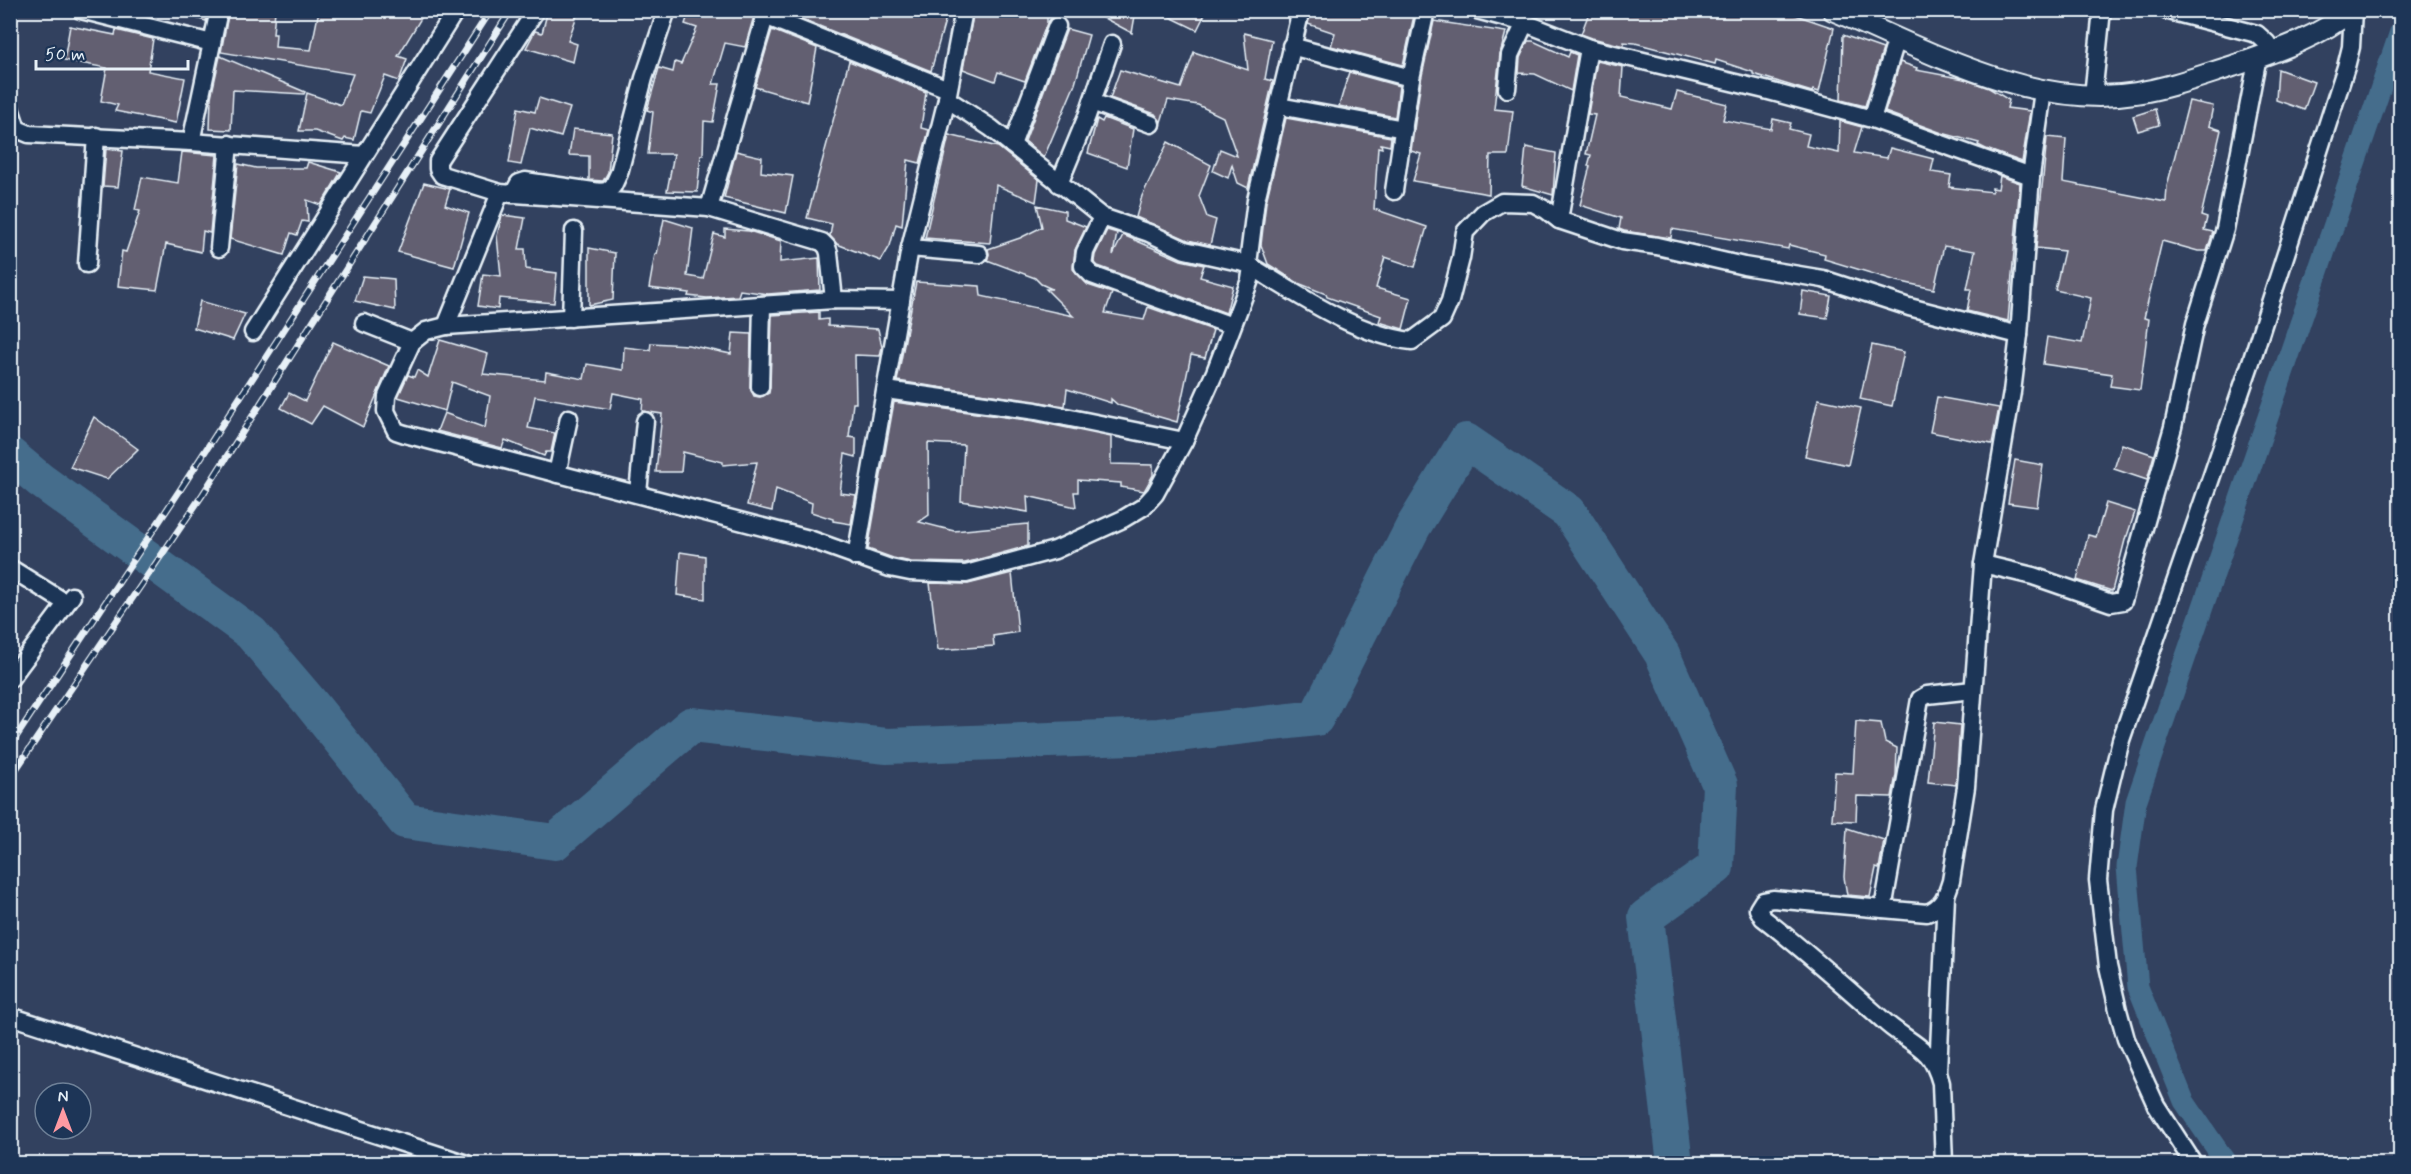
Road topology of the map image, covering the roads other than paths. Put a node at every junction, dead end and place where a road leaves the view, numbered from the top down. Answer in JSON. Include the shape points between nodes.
{"nodes":[{"id":1,"x":81,"y":10,"type":"edge"},
{"id":2,"x":219,"y":10,"type":"edge"},
{"id":3,"x":456,"y":10,"type":"edge"},
{"id":4,"x":536,"y":10,"type":"edge"},
{"id":5,"x":667,"y":10,"type":"edge"},
{"id":6,"x":964,"y":10,"type":"edge"},
{"id":7,"x":1301,"y":10,"type":"edge"},
{"id":8,"x":1426,"y":10,"type":"edge"},
{"id":9,"x":1477,"y":10,"type":"edge"},
{"id":10,"x":1833,"y":10,"type":"edge"},
{"id":11,"x":2102,"y":10,"type":"edge"},
{"id":12,"x":2164,"y":10,"type":"edge"},
{"id":13,"x":2352,"y":10,"type":"edge"},
{"id":14,"x":766,"y":13,"type":"edge"},
{"id":15,"x":1498,"y":14,"type":"edge"},
{"id":16,"x":1525,"y":23,"type":"junction"},
{"id":17,"x":1057,"y":26,"type":"dead end"},
{"id":18,"x":1897,"y":38,"type":"junction"},
{"id":19,"x":212,"y":43,"type":"junction"},
{"id":20,"x":1112,"y":44,"type":"dead end"},
{"id":21,"x":1291,"y":46,"type":"junction"},
{"id":22,"x":1589,"y":48,"type":"junction"},
{"id":23,"x":2265,"y":54,"type":"junction"},
{"id":24,"x":1411,"y":78,"type":"junction"},
{"id":25,"x":1507,"y":90,"type":"dead end"},
{"id":26,"x":2043,"y":91,"type":"junction"},
{"id":27,"x":947,"y":94,"type":"junction"},
{"id":28,"x":2093,"y":96,"type":"junction"},
{"id":29,"x":1092,"y":102,"type":"junction"},
{"id":30,"x":1279,"y":105,"type":"junction"},
{"id":31,"x":10,"y":108,"type":"edge"},
{"id":32,"x":1872,"y":119,"type":"junction"},
{"id":33,"x":1151,"y":123,"type":"dead end"},
{"id":34,"x":1404,"y":129,"type":"junction"},
{"id":35,"x":96,"y":136,"type":"junction"},
{"id":36,"x":191,"y":142,"type":"junction"},
{"id":37,"x":230,"y":144,"type":"junction"},
{"id":38,"x":1012,"y":145,"type":"junction"},
{"id":39,"x":364,"y":154,"type":"junction"},
{"id":40,"x":2031,"y":176,"type":"junction"},
{"id":41,"x":1059,"y":184,"type":"junction"},
{"id":42,"x":1394,"y":191,"type":"dead end"},
{"id":43,"x":506,"y":193,"type":"junction"},
{"id":44,"x":709,"y":208,"type":"junction"},
{"id":45,"x":1102,"y":217,"type":"junction"},
{"id":46,"x":1559,"y":220,"type":"junction"},
{"id":47,"x":574,"y":231,"type":"dead end"},
{"id":48,"x":219,"y":248,"type":"dead end"},
{"id":49,"x":910,"y":248,"type":"junction"},
{"id":50,"x":979,"y":254,"type":"dead end"},
{"id":51,"x":87,"y":264,"type":"dead end"},
{"id":52,"x":1250,"y":266,"type":"junction"},
{"id":53,"x":834,"y":300,"type":"junction"},
{"id":54,"x":901,"y":301,"type":"junction"},
{"id":55,"x":762,"y":305,"type":"junction"},
{"id":56,"x":571,"y":318,"type":"junction"},
{"id":57,"x":364,"y":323,"type":"dead end"},
{"id":58,"x":446,"y":326,"type":"junction"},
{"id":59,"x":1232,"y":326,"type":"junction"},
{"id":60,"x":253,"y":332,"type":"dead end"},
{"id":61,"x":2019,"y":335,"type":"junction"},
{"id":62,"x":412,"y":342,"type":"junction"},
{"id":63,"x":760,"y":387,"type":"dead end"},
{"id":64,"x":886,"y":390,"type":"junction"},
{"id":65,"x":569,"y":418,"type":"dead end"},
{"id":66,"x":645,"y":420,"type":"dead end"},
{"id":67,"x":1184,"y":441,"type":"junction"},
{"id":68,"x":557,"y":474,"type":"junction"},
{"id":69,"x":638,"y":493,"type":"junction"},
{"id":70,"x":856,"y":557,"type":"junction"},
{"id":71,"x":1983,"y":564,"type":"junction"},
{"id":72,"x":10,"y":568,"type":"edge"},
{"id":73,"x":10,"y":679,"type":"edge"},
{"id":74,"x":1973,"y":690,"type":"junction"},
{"id":75,"x":1946,"y":895,"type":"junction"},
{"id":76,"x":1883,"y":909,"type":"junction"},
{"id":77,"x":10,"y":1016,"type":"edge"},
{"id":78,"x":1938,"y":1071,"type":"junction"},
{"id":79,"x":467,"y":1164,"type":"edge"},
{"id":80,"x":1944,"y":1164,"type":"edge"},
{"id":81,"x":2194,"y":1164,"type":"edge"}],
"edges":[{"from":1,"to":19,"type":"street"},
{"from":2,"to":19,"type":"street"},
{"from":3,"to":39,"type":"street"},
{"from":4,"to":43,"type":"street","via":[[438,161],[442,175]]},
{"from":5,"to":43,"type":"street","via":[[613,186],[600,192],[525,181]]},
{"from":6,"to":27,"type":"street"},
{"from":7,"to":21,"type":"street"},
{"from":8,"to":24,"type":"street"},
{"from":9,"to":15,"type":"street"},
{"from":10,"to":18,"type":"street"},
{"from":11,"to":28,"type":"street"},
{"from":12,"to":23,"type":"street","via":[[2257,34],[2267,44]]},
{"from":13,"to":23,"type":"street","via":[[2319,33]]},
{"from":13,"to":81,"type":"street","via":[[2346,68],[2252,359],[2121,740],[2104,810],[2099,847],[2100,909],[2118,1010],[2126,1040],[2156,1105]]},
{"from":14,"to":27,"type":"street"},
{"from":14,"to":44,"type":"street"},
{"from":15,"to":16,"type":"street"},
{"from":16,"to":22,"type":"street"},
{"from":16,"to":25,"type":"street","via":[[1510,56]]},
{"from":17,"to":38,"type":"street"},
{"from":18,"to":26,"type":"street","via":[[2004,81]]},
{"from":18,"to":32,"type":"street"},
{"from":19,"to":36,"type":"street"},
{"from":20,"to":29,"type":"street"},
{"from":21,"to":24,"type":"street"},
{"from":21,"to":30,"type":"street"},
{"from":22,"to":32,"type":"street"},
{"from":22,"to":46,"type":"street"},
{"from":23,"to":28,"type":"street","via":[[2159,89]]},
{"from":23,"to":71,"type":"street","via":[[2225,229],[2195,324],[2173,427],[2123,601],[2110,603],[2033,576]]},
{"from":24,"to":34,"type":"street"},
{"from":26,"to":28,"type":"street"},
{"from":26,"to":40,"type":"street"},
{"from":27,"to":38,"type":"street"},
{"from":27,"to":49,"type":"street"},
{"from":29,"to":33,"type":"street"},
{"from":29,"to":41,"type":"street"},
{"from":30,"to":34,"type":"street"},
{"from":30,"to":52,"type":"street","via":[[1256,200]]},
{"from":31,"to":35,"type":"street","via":[[17,129],[29,134]]},
{"from":32,"to":40,"type":"street"},
{"from":34,"to":42,"type":"street"},
{"from":35,"to":36,"type":"street"},
{"from":35,"to":51,"type":"street"},
{"from":36,"to":37,"type":"street"},
{"from":37,"to":39,"type":"street"},
{"from":37,"to":48,"type":"street"},
{"from":38,"to":41,"type":"street"},
{"from":39,"to":60,"type":"street"},
{"from":40,"to":61,"type":"street"},
{"from":41,"to":45,"type":"street"},
{"from":43,"to":44,"type":"street"},
{"from":43,"to":58,"type":"street"},
{"from":44,"to":53,"type":"street","via":[[822,242],[829,253]]},
{"from":45,"to":52,"type":"street","via":[[1185,250]]},
{"from":45,"to":59,"type":"street","via":[[1083,257],[1087,271]]},
{"from":46,"to":52,"type":"street","via":[[1533,203],[1502,202],[1483,213],[1465,232],[1450,301],[1442,319],[1412,341],[1381,336]]},
{"from":46,"to":61,"type":"street","via":[[1622,241],[1823,279],[1909,307]]},
{"from":47,"to":56,"type":"street"},
{"from":49,"to":50,"type":"street"},
{"from":49,"to":54,"type":"street"},
{"from":52,"to":59,"type":"street","via":[[1247,290]]},
{"from":53,"to":54,"type":"street"},
{"from":53,"to":55,"type":"street"},
{"from":54,"to":64,"type":"street"},
{"from":55,"to":56,"type":"street"},
{"from":55,"to":63,"type":"street"},
{"from":56,"to":58,"type":"street"},
{"from":57,"to":62,"type":"street"},
{"from":58,"to":62,"type":"street","via":[[426,331]]},
{"from":59,"to":67,"type":"street"},
{"from":61,"to":71,"type":"street"},
{"from":62,"to":68,"type":"street","via":[[387,396],[386,411],[396,430]]},
{"from":64,"to":67,"type":"street","via":[[1036,411]]},
{"from":64,"to":70,"type":"street"},
{"from":65,"to":68,"type":"street"},
{"from":66,"to":69,"type":"street"},
{"from":67,"to":70,"type":"street","via":[[1155,494],[1143,507],[1055,550],[966,574],[910,572]]},
{"from":68,"to":69,"type":"street"},
{"from":69,"to":70,"type":"street","via":[[809,539]]},
{"from":71,"to":74,"type":"street"},
{"from":72,"to":73,"type":"street","via":[[69,599]]},
{"from":74,"to":75,"type":"street","via":[[1966,787]]},
{"from":74,"to":76,"type":"street","via":[[1920,699]]},
{"from":75,"to":76,"type":"street","via":[[1936,910],[1927,913]]},
{"from":75,"to":78,"type":"street"},
{"from":76,"to":78,"type":"street","via":[[1773,899],[1763,901],[1758,909],[1763,918],[1884,1022],[1925,1052]]},
{"from":77,"to":79,"type":"street"},
{"from":78,"to":80,"type":"street"}]}
